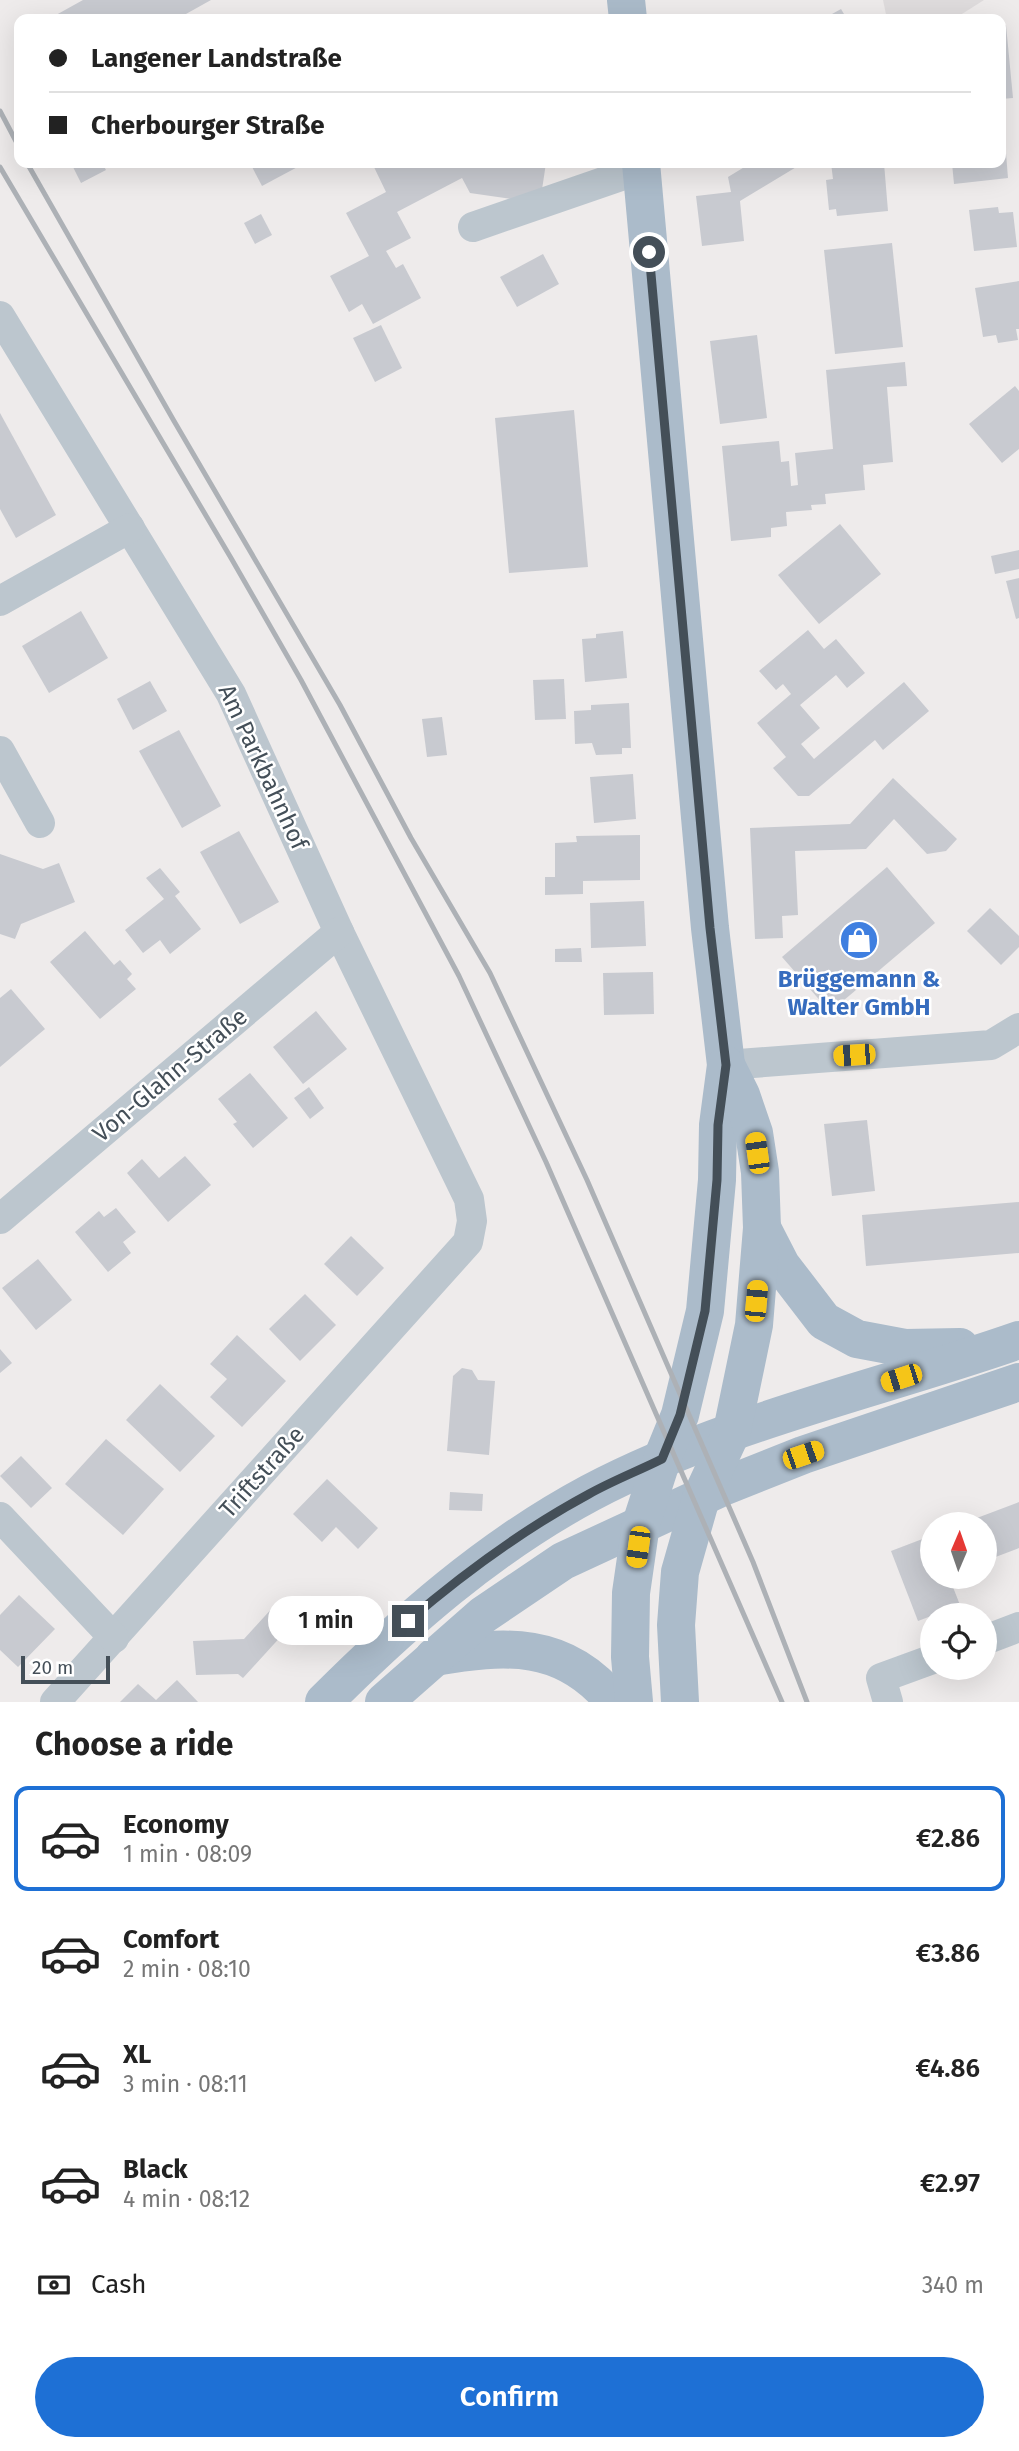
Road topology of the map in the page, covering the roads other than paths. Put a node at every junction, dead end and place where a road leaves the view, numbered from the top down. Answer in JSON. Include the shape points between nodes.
{"nodes":[{"id":1,"x":635,"y":168,"type":"edge"},
{"id":2,"x":641,"y":168,"type":"edge"},
{"id":3,"x":473,"y":227,"type":"dead end"},
{"id":4,"x":0,"y":316,"type":"edge"},
{"id":5,"x":130,"y":528,"type":"junction"},
{"id":6,"x":0,"y":601,"type":"edge"},
{"id":7,"x":0,"y":751,"type":"edge"},
{"id":8,"x":40,"y":823,"type":"dead end"},
{"id":9,"x":340,"y":932,"type":"junction"},
{"id":10,"x":1019,"y":1028,"type":"edge"},
{"id":11,"x":726,"y":1065,"type":"junction"},
{"id":12,"x":0,"y":1219,"type":"edge"},
{"id":13,"x":762,"y":1228,"type":"junction"},
{"id":14,"x":468,"y":1242,"type":"joint"},
{"id":15,"x":1010,"y":1343,"type":"edge"},
{"id":16,"x":1019,"y":1382,"type":"edge"},
{"id":17,"x":732,"y":1431,"type":"junction"},
{"id":18,"x":662,"y":1459,"type":"junction"},
{"id":19,"x":701,"y":1498,"type":"junction"},
{"id":20,"x":0,"y":1517,"type":"edge"},
{"id":21,"x":641,"y":1524,"type":"junction"},
{"id":22,"x":1019,"y":1627,"type":"edge"},
{"id":23,"x":997,"y":1635,"type":"edge"},
{"id":24,"x":114,"y":1638,"type":"junction"},
{"id":25,"x":432,"y":1657,"type":"junction"},
{"id":26,"x":920,"y":1667,"type":"edge"},
{"id":27,"x":885,"y":1690,"type":"edge"},
{"id":28,"x":55,"y":1702,"type":"edge"},
{"id":29,"x":324,"y":1702,"type":"edge"},
{"id":30,"x":384,"y":1702,"type":"edge"},
{"id":31,"x":614,"y":1702,"type":"edge"},
{"id":32,"x":634,"y":1702,"type":"edge"},
{"id":33,"x":680,"y":1702,"type":"edge"}],
"edges":[{"from":1,"to":3,"type":"street"},
{"from":2,"to":11,"type":"main road"},
{"from":4,"to":5,"type":"street","name":"Am Parkbahnhof"},
{"from":5,"to":6,"type":"street"},
{"from":5,"to":9,"type":"street","name":"Am Parkbahnhof","via":[[231,694]]},
{"from":7,"to":8,"type":"street"},
{"from":9,"to":12,"type":"street","name":"Von-Glahn-Straße"},
{"from":9,"to":14,"type":"street","name":"Am Parkbahnhof","via":[[469,1199],[472,1221]]},
{"from":10,"to":11,"type":"street","via":[[991,1045]]},
{"from":11,"to":13,"type":"main road","via":[[754,1133]]},
{"from":11,"to":18,"type":"main road","via":[[705,1311],[680,1415]]},
{"from":13,"to":15,"type":"main road","via":[[782,1265],[824,1321],[857,1339],[905,1348]]},
{"from":13,"to":17,"type":"main road","via":[[754,1325]]},
{"from":14,"to":24,"type":"street","name":"Triftstraße"},
{"from":15,"to":17,"type":"main road"},
{"from":16,"to":19,"type":"main road","via":[[803,1455]]},
{"from":17,"to":18,"type":"main road"},
{"from":17,"to":19,"type":"main road"},
{"from":18,"to":21,"type":"main road"},
{"from":18,"to":29,"type":"main road","via":[[589,1494],[509,1542],[441,1592]]},
{"from":19,"to":21,"type":"main road"},
{"from":19,"to":33,"type":"main road","via":[[680,1572],[676,1625]]},
{"from":20,"to":24,"type":"street"},
{"from":21,"to":25,"type":"main road","via":[[530,1582]]},
{"from":21,"to":32,"type":"main road","via":[[631,1593]]},
{"from":22,"to":23,"type":"street"},
{"from":24,"to":28,"type":"street","name":"Triftstraße"},
{"from":25,"to":30,"type":"main road"},
{"from":25,"to":31,"type":"main road","via":[[484,1648],[542,1653],[580,1670]]},
{"from":26,"to":27,"type":"street"}]}
